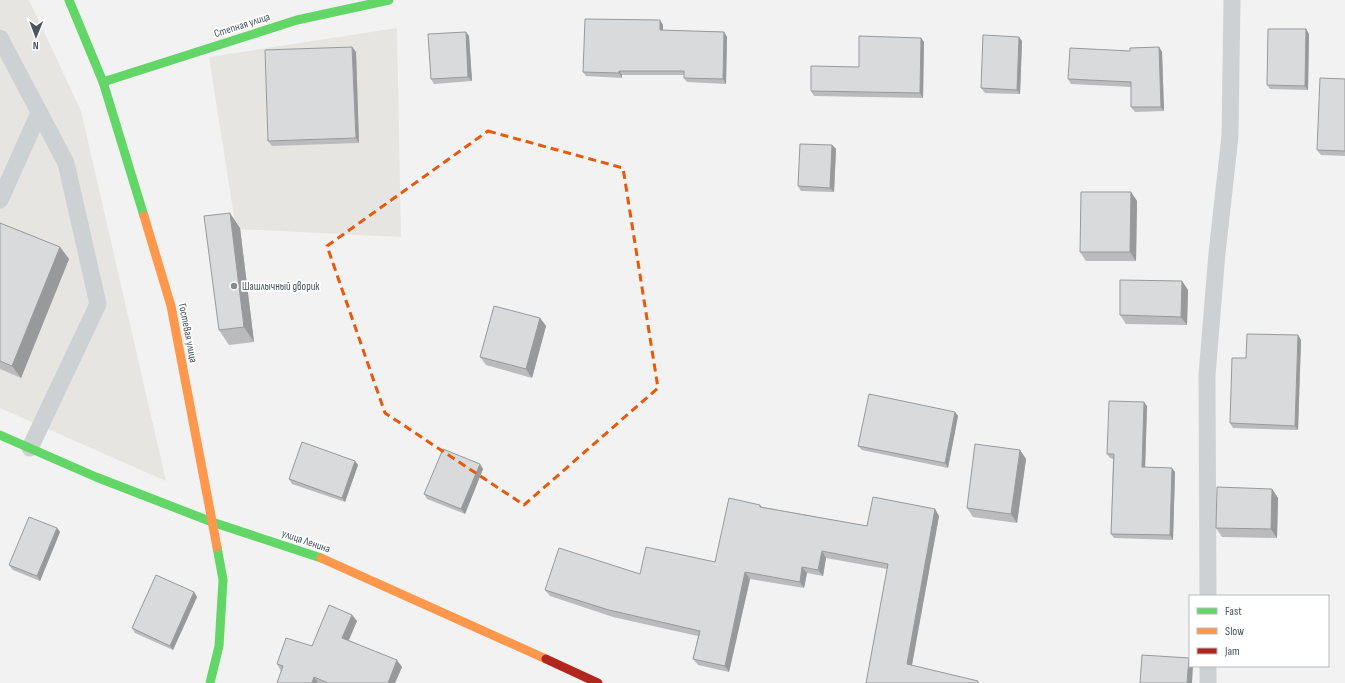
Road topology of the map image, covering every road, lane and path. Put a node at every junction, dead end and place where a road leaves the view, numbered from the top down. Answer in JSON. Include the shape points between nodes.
{"nodes":[{"id":1,"x":69,"y":0,"type":"edge"},
{"id":2,"x":389,"y":0,"type":"edge"},
{"id":3,"x":1232,"y":0,"type":"edge"},
{"id":4,"x":0,"y":38,"type":"edge"},
{"id":5,"x":104,"y":82,"type":"junction"},
{"id":6,"x":39,"y":113,"type":"junction"},
{"id":7,"x":1,"y":196,"type":"edge"},
{"id":8,"x":0,"y":435,"type":"edge"},
{"id":9,"x":30,"y":448,"type":"junction"},
{"id":10,"x":212,"y":522,"type":"junction"},
{"id":11,"x":1208,"y":595,"type":"edge"},
{"id":12,"x":1208,"y":667,"type":"edge"},
{"id":13,"x":210,"y":683,"type":"edge"},
{"id":14,"x":598,"y":683,"type":"edge"},
{"id":15,"x":1208,"y":683,"type":"edge"}],
"edges":[{"from":1,"to":5,"type":"street","name":"Гостевая улица"},
{"from":2,"to":5,"type":"street","name":"Степная улица","via":[[297,20]]},
{"from":3,"to":11,"type":"lane","via":[[1230,136],[1207,375]]},
{"from":4,"to":6,"type":"lane"},
{"from":5,"to":10,"type":"street","name":"Гостевая улица","via":[[172,306]]},
{"from":6,"to":7,"type":"lane"},
{"from":6,"to":9,"type":"lane","via":[[66,163],[98,304]]},
{"from":8,"to":9,"type":"street","name":"улица Ленина"},
{"from":9,"to":10,"type":"street","name":"улица Ленина","via":[[96,477]]},
{"from":10,"to":13,"type":"street","name":"Гостевая улица","via":[[223,580],[219,646]]},
{"from":10,"to":14,"type":"street","name":"улица Ленина","via":[[322,558]]},
{"from":12,"to":15,"type":"lane"}]}
